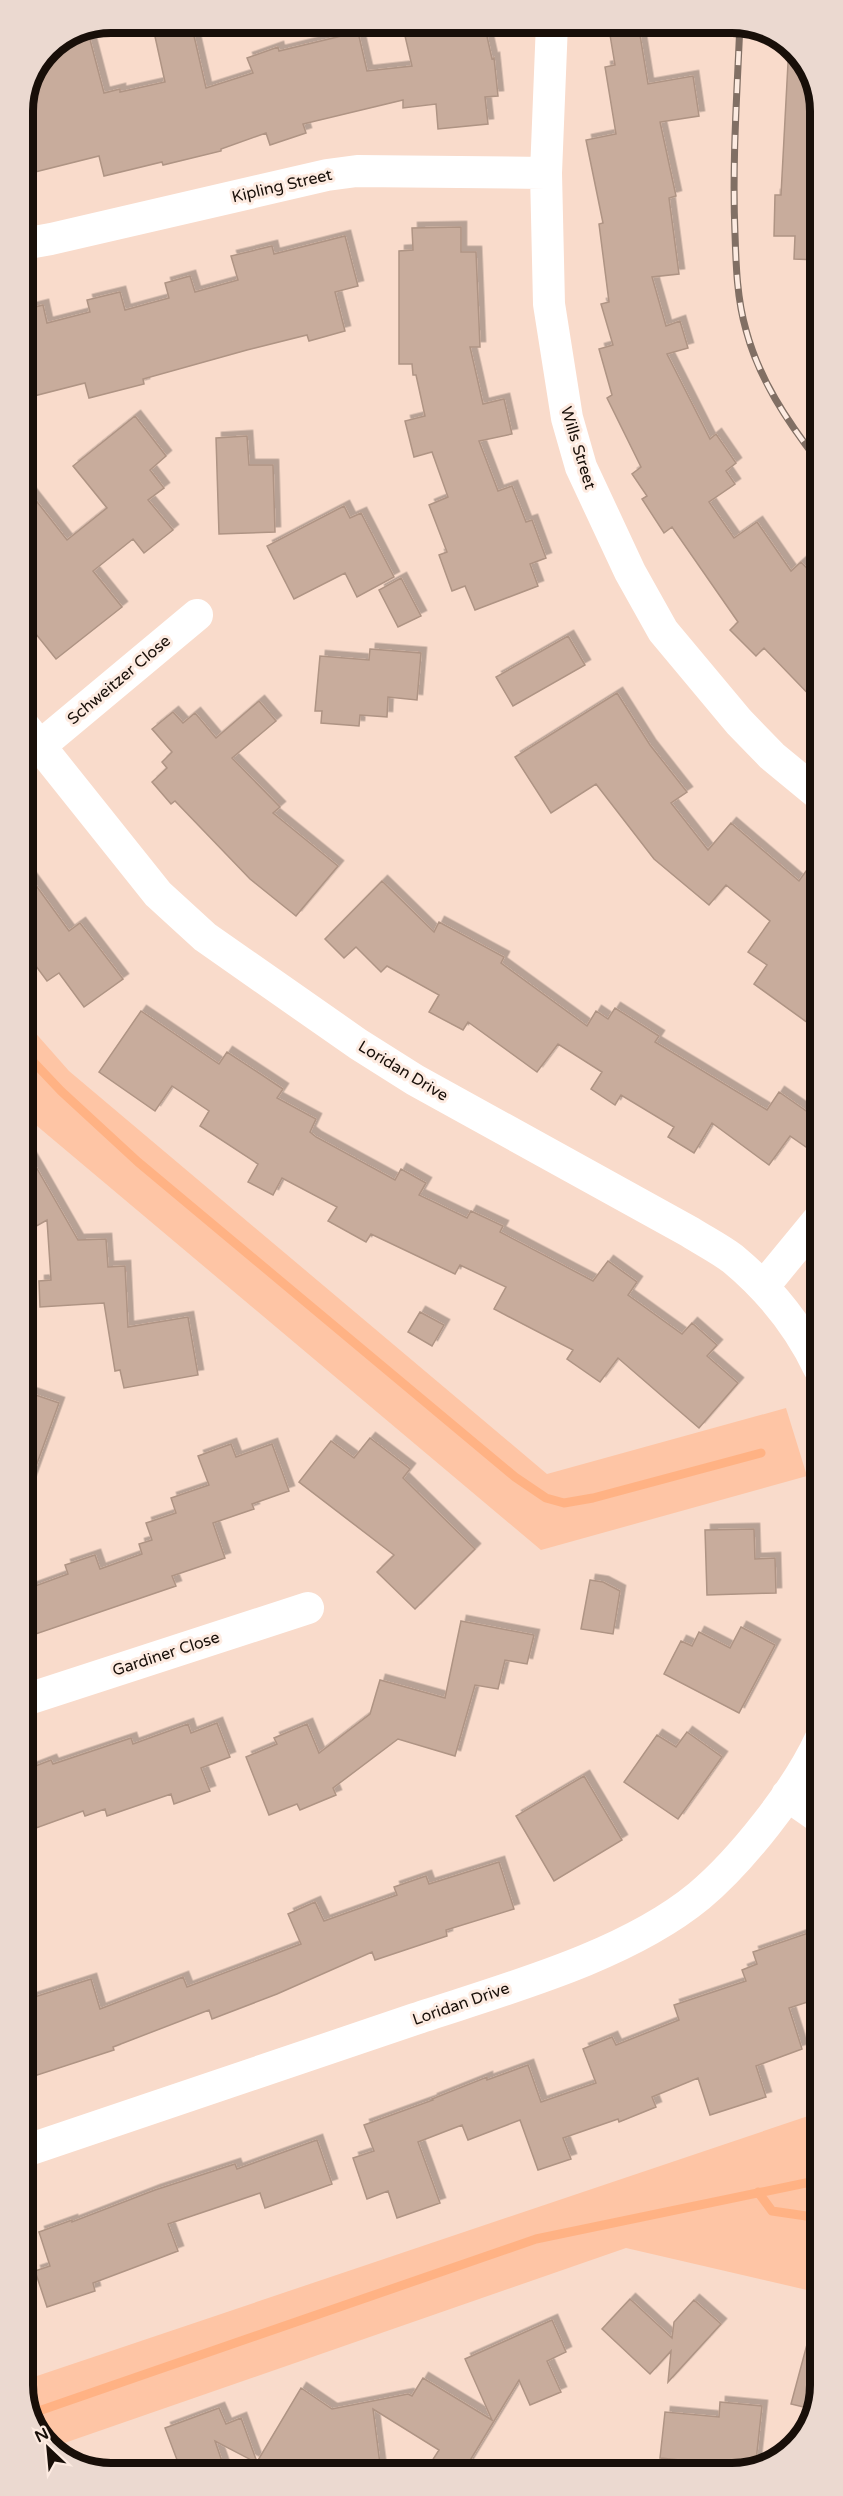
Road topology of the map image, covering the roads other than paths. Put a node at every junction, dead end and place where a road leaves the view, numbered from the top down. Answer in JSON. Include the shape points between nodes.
{"nodes":[{"id":1,"x":552,"y":33,"type":"edge"},
{"id":2,"x":546,"y":173,"type":"junction"},
{"id":3,"x":33,"y":242,"type":"edge"},
{"id":4,"x":197,"y":615,"type":"dead end"},
{"id":5,"x":33,"y":734,"type":"edge"},
{"id":6,"x":33,"y":736,"type":"edge"},
{"id":7,"x":810,"y":787,"type":"edge"},
{"id":8,"x":810,"y":1230,"type":"edge"},
{"id":9,"x":763,"y":1287,"type":"junction"},
{"id":10,"x":810,"y":1349,"type":"edge"},
{"id":11,"x":308,"y":1608,"type":"dead end"},
{"id":12,"x":33,"y":1697,"type":"edge"},
{"id":13,"x":810,"y":1757,"type":"edge"},
{"id":14,"x":787,"y":1795,"type":"junction"},
{"id":15,"x":810,"y":1811,"type":"edge"},
{"id":16,"x":33,"y":2148,"type":"edge"}],
"edges":[{"from":1,"to":2,"type":"street","name":"Wills Street"},
{"from":2,"to":3,"type":"street","name":"Kipling Street","via":[[357,171]]},
{"from":2,"to":7,"type":"street","name":"Wills Street","via":[[549,304],[555,351],[567,418],[590,488],[663,631],[739,722]]},
{"from":4,"to":5,"type":"street","name":"Schweitzer Close"},
{"from":6,"to":9,"type":"street","name":"Loridan Drive","via":[[158,894],[205,937],[415,1080],[690,1232],[732,1258]]},
{"from":8,"to":9,"type":"street"},
{"from":9,"to":10,"type":"street","name":"Loridan Drive"},
{"from":11,"to":12,"type":"street","name":"Gardiner Close"},
{"from":13,"to":14,"type":"street","name":"Loridan Drive"},
{"from":14,"to":15,"type":"street"},
{"from":14,"to":16,"type":"street","name":"Loridan Drive","via":[[739,1857],[698,1897],[654,1926],[605,1950],[554,1972]]}]}
